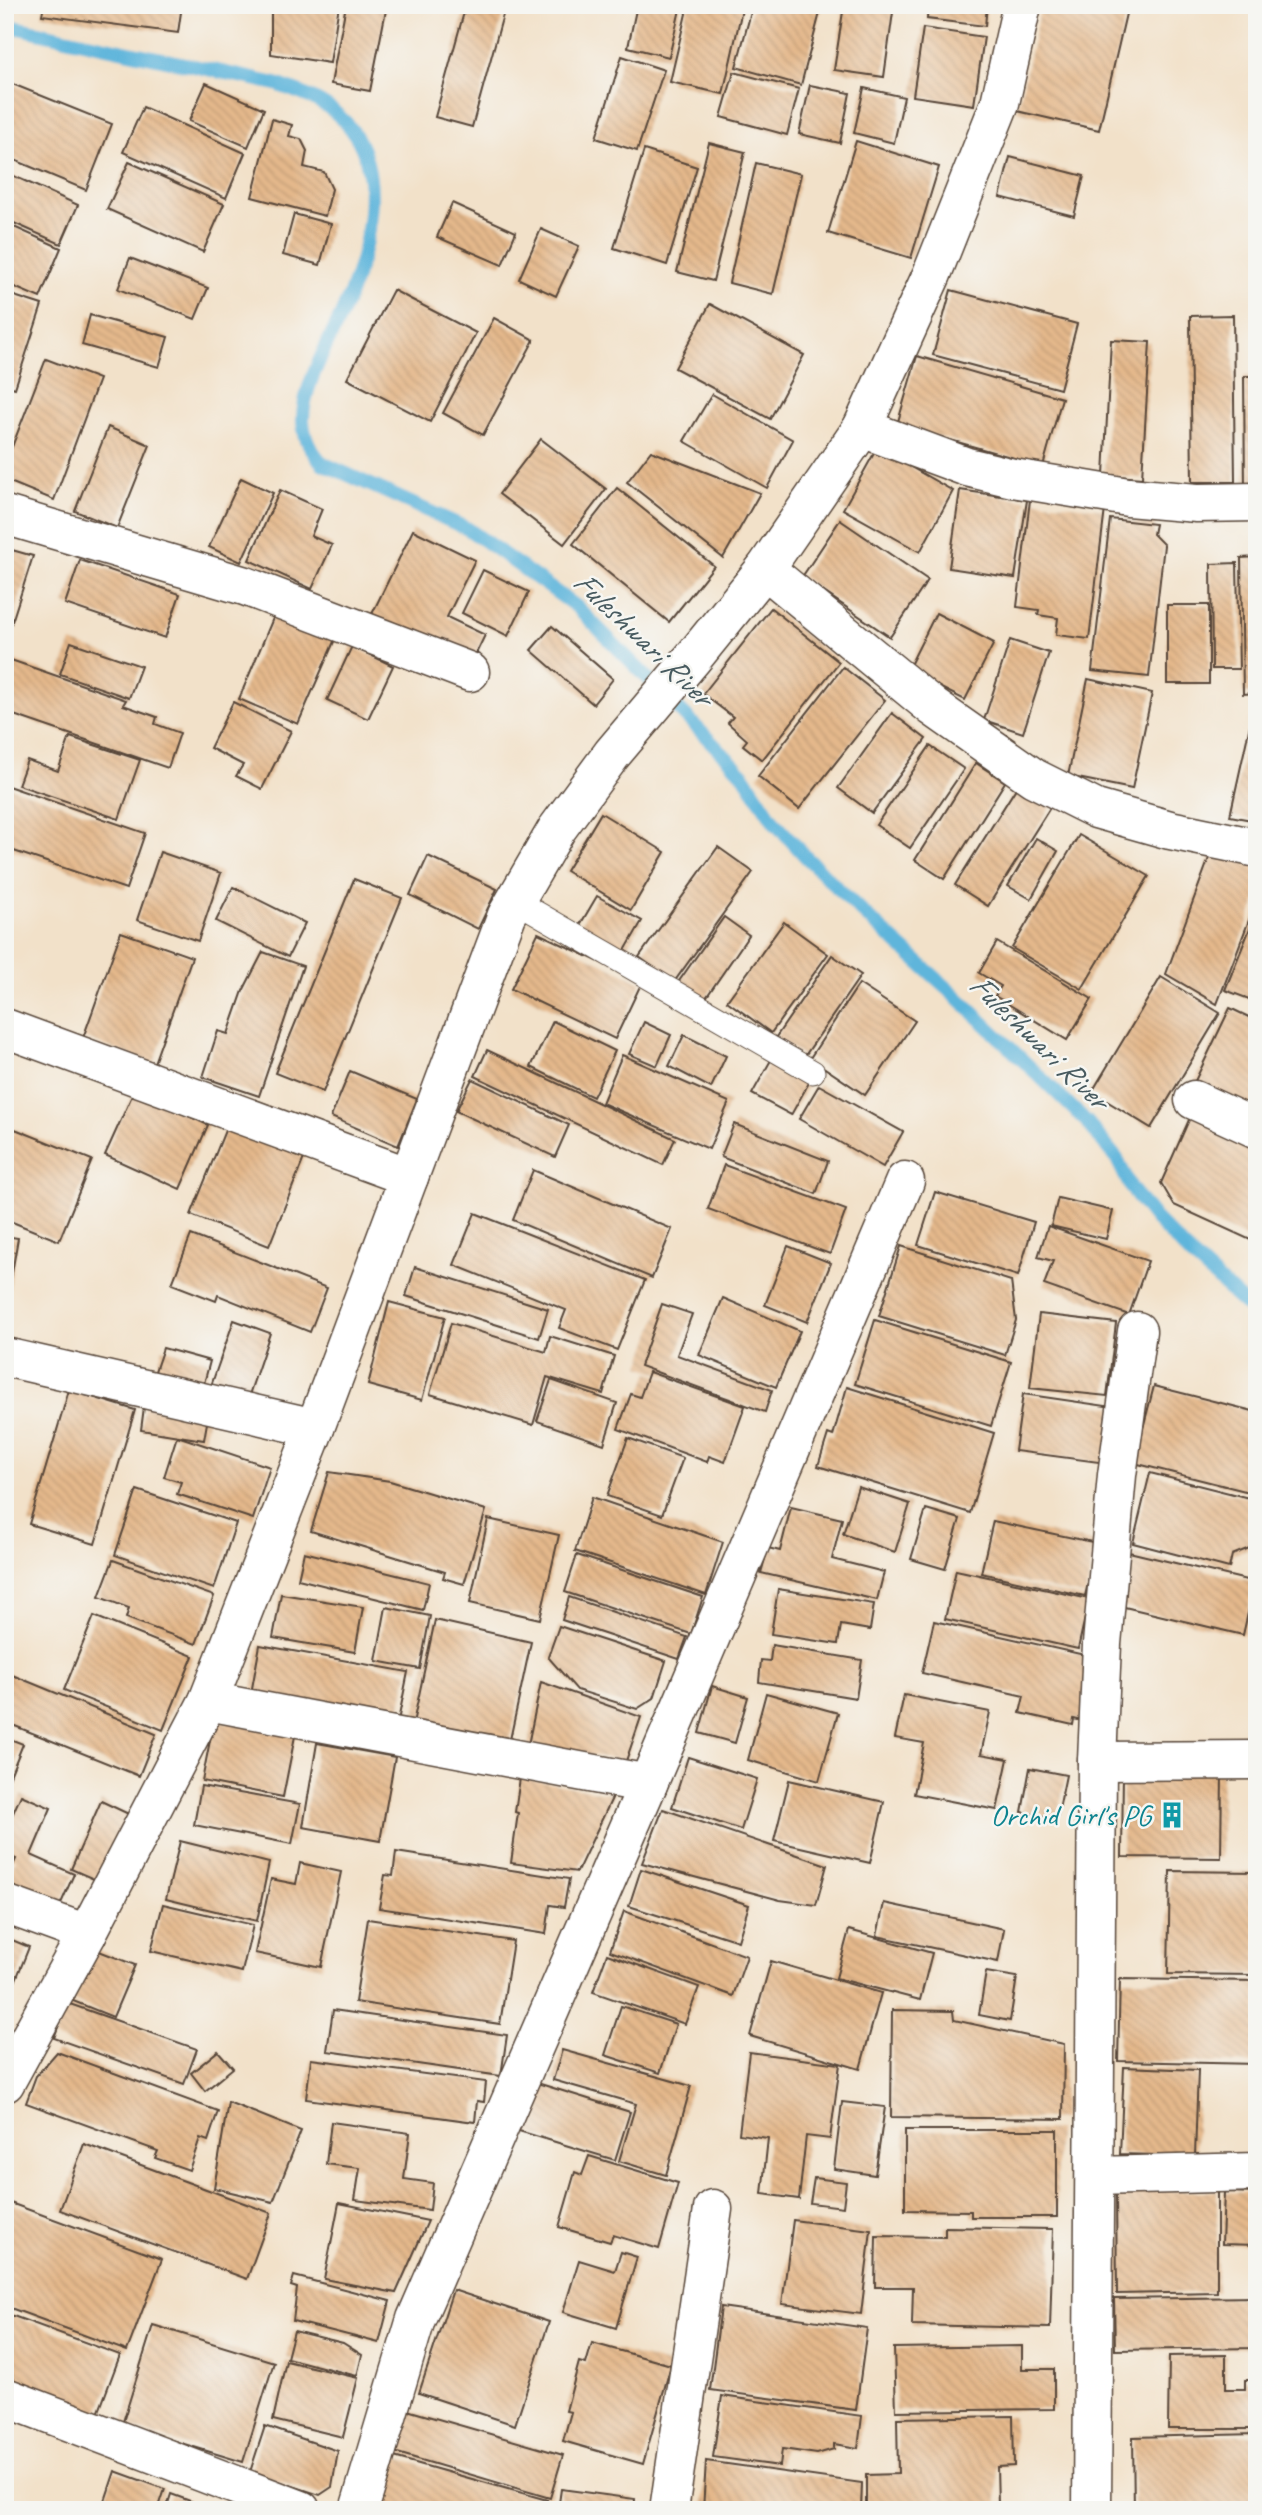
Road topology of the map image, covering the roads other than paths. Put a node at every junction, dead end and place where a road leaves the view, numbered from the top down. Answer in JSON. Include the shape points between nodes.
{"nodes":[{"id":1,"x":1022,"y":5,"type":"edge"},
{"id":2,"x":862,"y":428,"type":"junction"},
{"id":3,"x":1257,"y":502,"type":"edge"},
{"id":4,"x":5,"y":515,"type":"edge"},
{"id":5,"x":765,"y":569,"type":"junction"},
{"id":6,"x":470,"y":672,"type":"dead end"},
{"id":7,"x":1257,"y":848,"type":"edge"},
{"id":8,"x":516,"y":901,"type":"junction"},
{"id":9,"x":5,"y":1028,"type":"edge"},
{"id":10,"x":813,"y":1072,"type":"dead end"},
{"id":11,"x":1194,"y":1100,"type":"dead end"},
{"id":12,"x":1257,"y":1129,"type":"edge"},
{"id":13,"x":409,"y":1177,"type":"junction"},
{"id":14,"x":905,"y":1181,"type":"dead end"},
{"id":15,"x":1137,"y":1331,"type":"dead end"},
{"id":16,"x":5,"y":1357,"type":"edge"},
{"id":17,"x":315,"y":1428,"type":"junction"},
{"id":18,"x":208,"y":1701,"type":"junction"},
{"id":19,"x":1257,"y":1760,"type":"edge"},
{"id":20,"x":1097,"y":1761,"type":"junction"},
{"id":21,"x":648,"y":1784,"type":"junction"},
{"id":22,"x":5,"y":1903,"type":"edge"},
{"id":23,"x":87,"y":1934,"type":"junction"},
{"id":24,"x":5,"y":2082,"type":"edge"},
{"id":25,"x":1257,"y":2172,"type":"edge"},
{"id":26,"x":1095,"y":2176,"type":"junction"},
{"id":27,"x":713,"y":2209,"type":"dead end"},
{"id":28,"x":5,"y":2397,"type":"edge"},
{"id":29,"x":301,"y":2510,"type":"edge"},
{"id":30,"x":359,"y":2510,"type":"edge"},
{"id":31,"x":669,"y":2510,"type":"edge"},
{"id":32,"x":1092,"y":2510,"type":"edge"}],
"edges":[{"from":1,"to":2,"type":"street","via":[[1000,103],[932,274]]},
{"from":2,"to":3,"type":"street","via":[[967,467],[1071,489],[1196,503]]},
{"from":2,"to":5,"type":"street"},
{"from":4,"to":6,"type":"street","via":[[245,586]]},
{"from":5,"to":7,"type":"street","via":[[933,707],[1034,778],[1096,809]]},
{"from":5,"to":8,"type":"street","via":[[612,754],[557,829]]},
{"from":8,"to":10,"type":"lane"},
{"from":8,"to":13,"type":"street"},
{"from":9,"to":13,"type":"street"},
{"from":11,"to":12,"type":"street"},
{"from":13,"to":17,"type":"street"},
{"from":14,"to":21,"type":"street"},
{"from":15,"to":20,"type":"street","via":[[1115,1488]]},
{"from":16,"to":17,"type":"street"},
{"from":17,"to":18,"type":"street"},
{"from":18,"to":21,"type":"street"},
{"from":18,"to":23,"type":"street"},
{"from":19,"to":20,"type":"street"},
{"from":20,"to":26,"type":"street"},
{"from":21,"to":30,"type":"street","via":[[416,2319]]},
{"from":22,"to":23,"type":"street"},
{"from":23,"to":24,"type":"street"},
{"from":25,"to":26,"type":"street"},
{"from":26,"to":32,"type":"street"},
{"from":27,"to":31,"type":"street"},
{"from":28,"to":29,"type":"street"}]}
